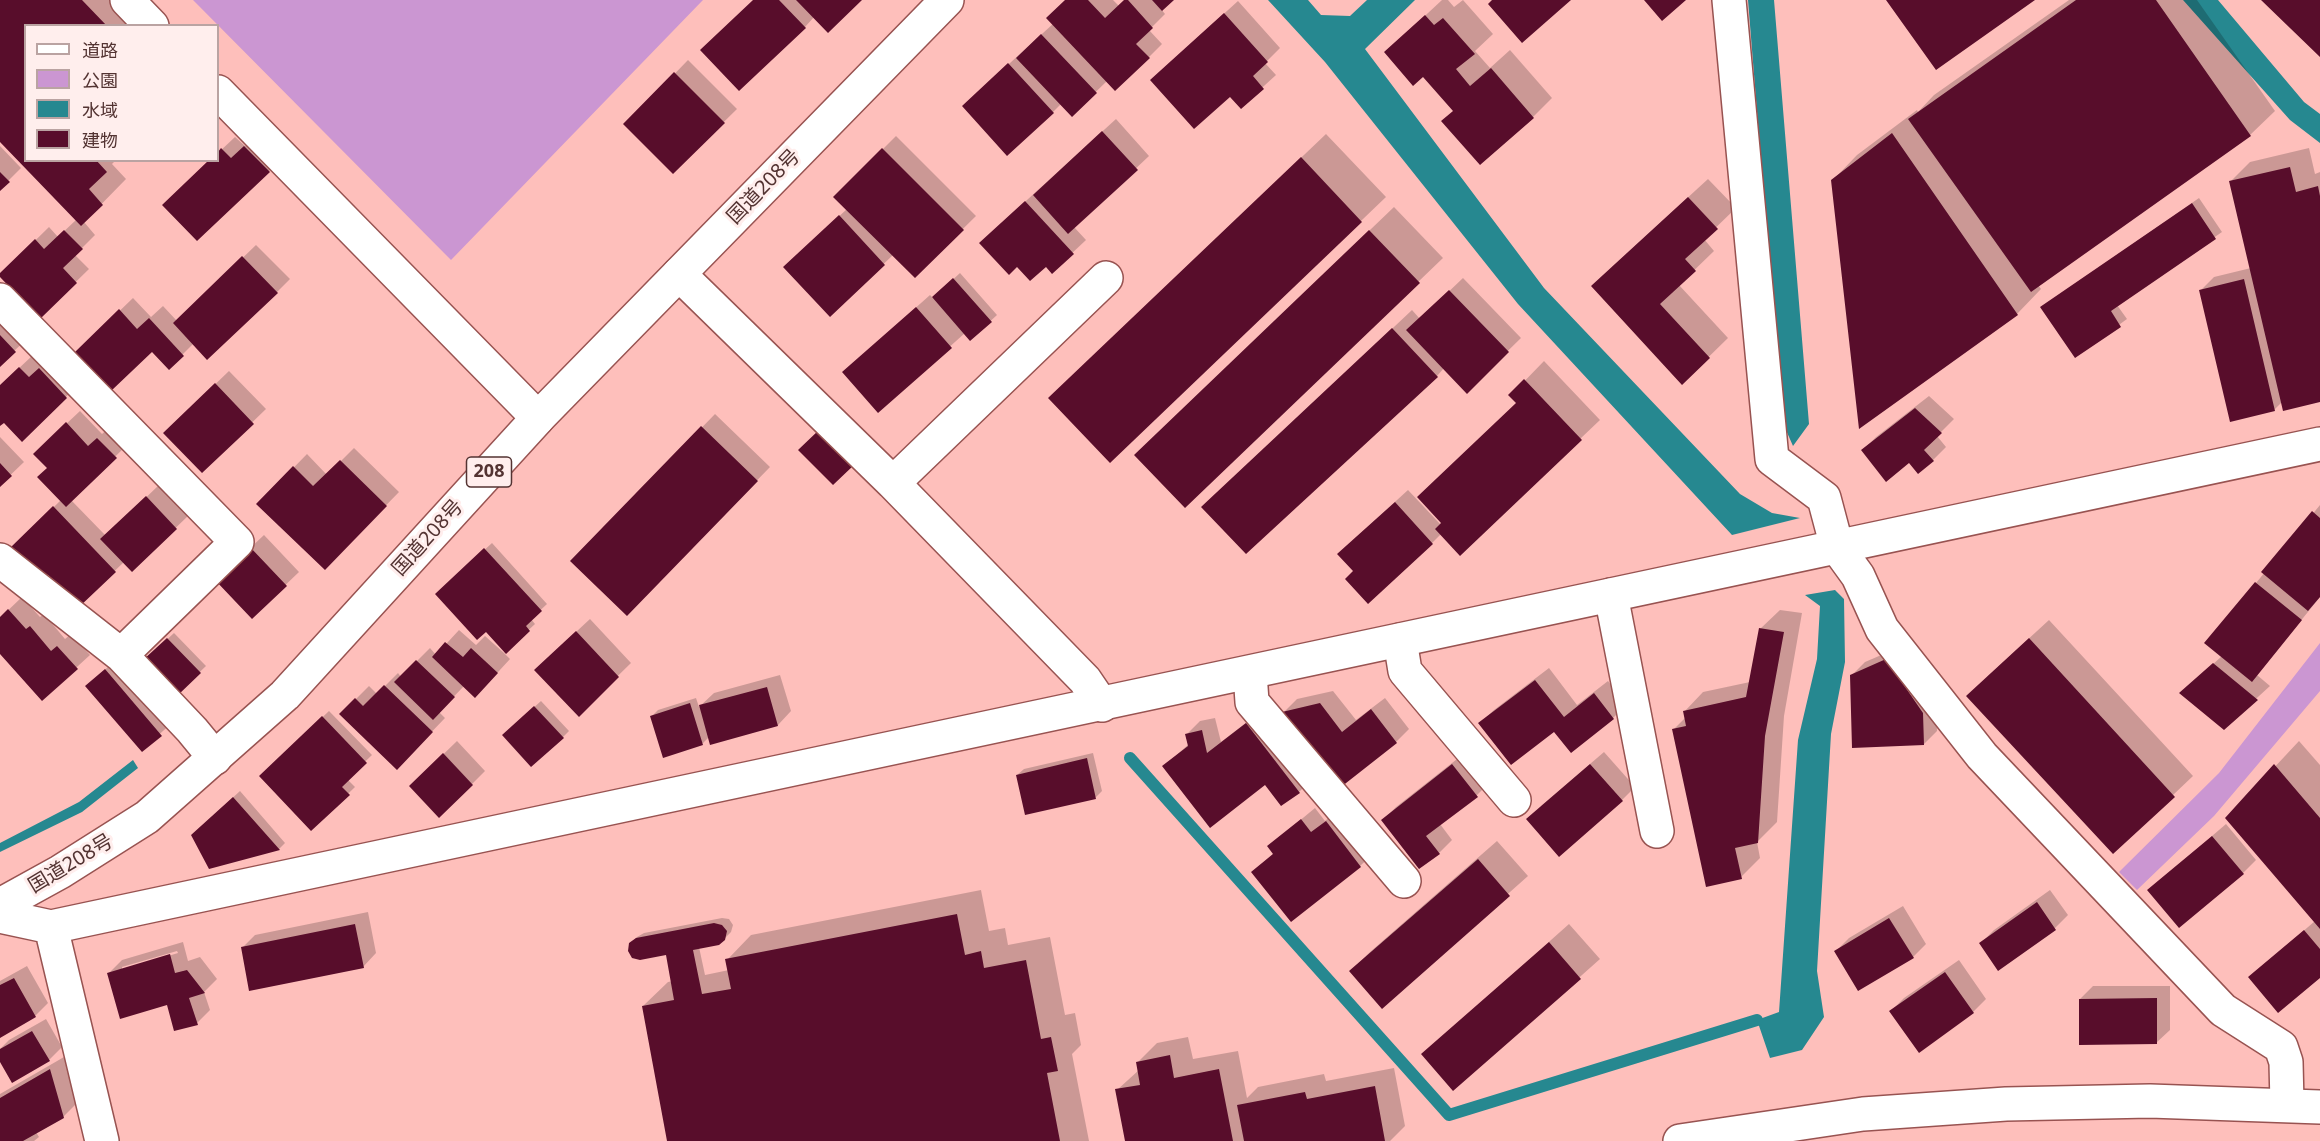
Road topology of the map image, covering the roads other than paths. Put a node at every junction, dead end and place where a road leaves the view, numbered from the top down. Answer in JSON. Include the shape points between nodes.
{"nodes":[{"id":1,"x":127,"y":0,"type":"edge"},
{"id":2,"x":947,"y":0,"type":"edge"},
{"id":3,"x":1729,"y":0,"type":"edge"},
{"id":4,"x":150,"y":24,"type":"edge"},
{"id":5,"x":219,"y":93,"type":"edge"},
{"id":6,"x":679,"y":274,"type":"junction"},
{"id":7,"x":1106,"y":278,"type":"dead end"},
{"id":8,"x":0,"y":300,"type":"edge"},
{"id":9,"x":538,"y":418,"type":"junction"},
{"id":10,"x":2320,"y":444,"type":"edge"},
{"id":11,"x":893,"y":483,"type":"junction"},
{"id":12,"x":1837,"y":547,"type":"junction"},
{"id":13,"x":0,"y":560,"type":"edge"},
{"id":14,"x":1611,"y":595,"type":"junction"},
{"id":15,"x":1400,"y":640,"type":"junction"},
{"id":16,"x":121,"y":655,"type":"junction"},
{"id":17,"x":1250,"y":673,"type":"junction"},
{"id":18,"x":1102,"y":705,"type":"junction"},
{"id":19,"x":214,"y":758,"type":"junction"},
{"id":20,"x":1514,"y":800,"type":"dead end"},
{"id":21,"x":1657,"y":831,"type":"dead end"},
{"id":22,"x":1404,"y":881,"type":"dead end"},
{"id":23,"x":0,"y":904,"type":"edge"},
{"id":24,"x":0,"y":916,"type":"edge"},
{"id":25,"x":51,"y":927,"type":"junction"},
{"id":26,"x":2287,"y":1104,"type":"junction"},
{"id":27,"x":2320,"y":1107,"type":"edge"},
{"id":28,"x":102,"y":1141,"type":"edge"},
{"id":29,"x":1680,"y":1141,"type":"edge"}],
"edges":[{"from":1,"to":4,"type":"main road"},
{"from":2,"to":6,"type":"main road","name":"国道208号","number":"208"},
{"from":3,"to":12,"type":"main road","via":[[1772,459],[1824,498]]},
{"from":5,"to":9,"type":"main road"},
{"from":6,"to":9,"type":"main road","name":"国道208号","number":"208"},
{"from":6,"to":11,"type":"main road"},
{"from":7,"to":11,"type":"main road"},
{"from":8,"to":16,"type":"main road","via":[[237,542]]},
{"from":9,"to":19,"type":"main road","name":"国道208号","number":"208","via":[[285,696]]},
{"from":10,"to":12,"type":"main road"},
{"from":11,"to":18,"type":"main road","via":[[1085,680]]},
{"from":12,"to":14,"type":"main road"},
{"from":12,"to":26,"type":"main road","via":[[1858,576],[1882,629],[1982,756],[2223,1010],[2281,1047],[2286,1062]]},
{"from":13,"to":16,"type":"main road"},
{"from":14,"to":15,"type":"main road"},
{"from":14,"to":21,"type":"main road"},
{"from":15,"to":17,"type":"main road"},
{"from":15,"to":20,"type":"main road","via":[[1406,670]]},
{"from":16,"to":19,"type":"main road"},
{"from":17,"to":18,"type":"main road"},
{"from":17,"to":22,"type":"main road","via":[[1252,702]]},
{"from":18,"to":25,"type":"main road"},
{"from":19,"to":23,"type":"main road","name":"国道208号","number":"208","via":[[147,817],[60,872]]},
{"from":24,"to":25,"type":"main road"},
{"from":25,"to":28,"type":"main road"},
{"from":26,"to":27,"type":"main road"},
{"from":26,"to":29,"type":"main road","via":[[2006,1104],[1863,1114]]}]}
